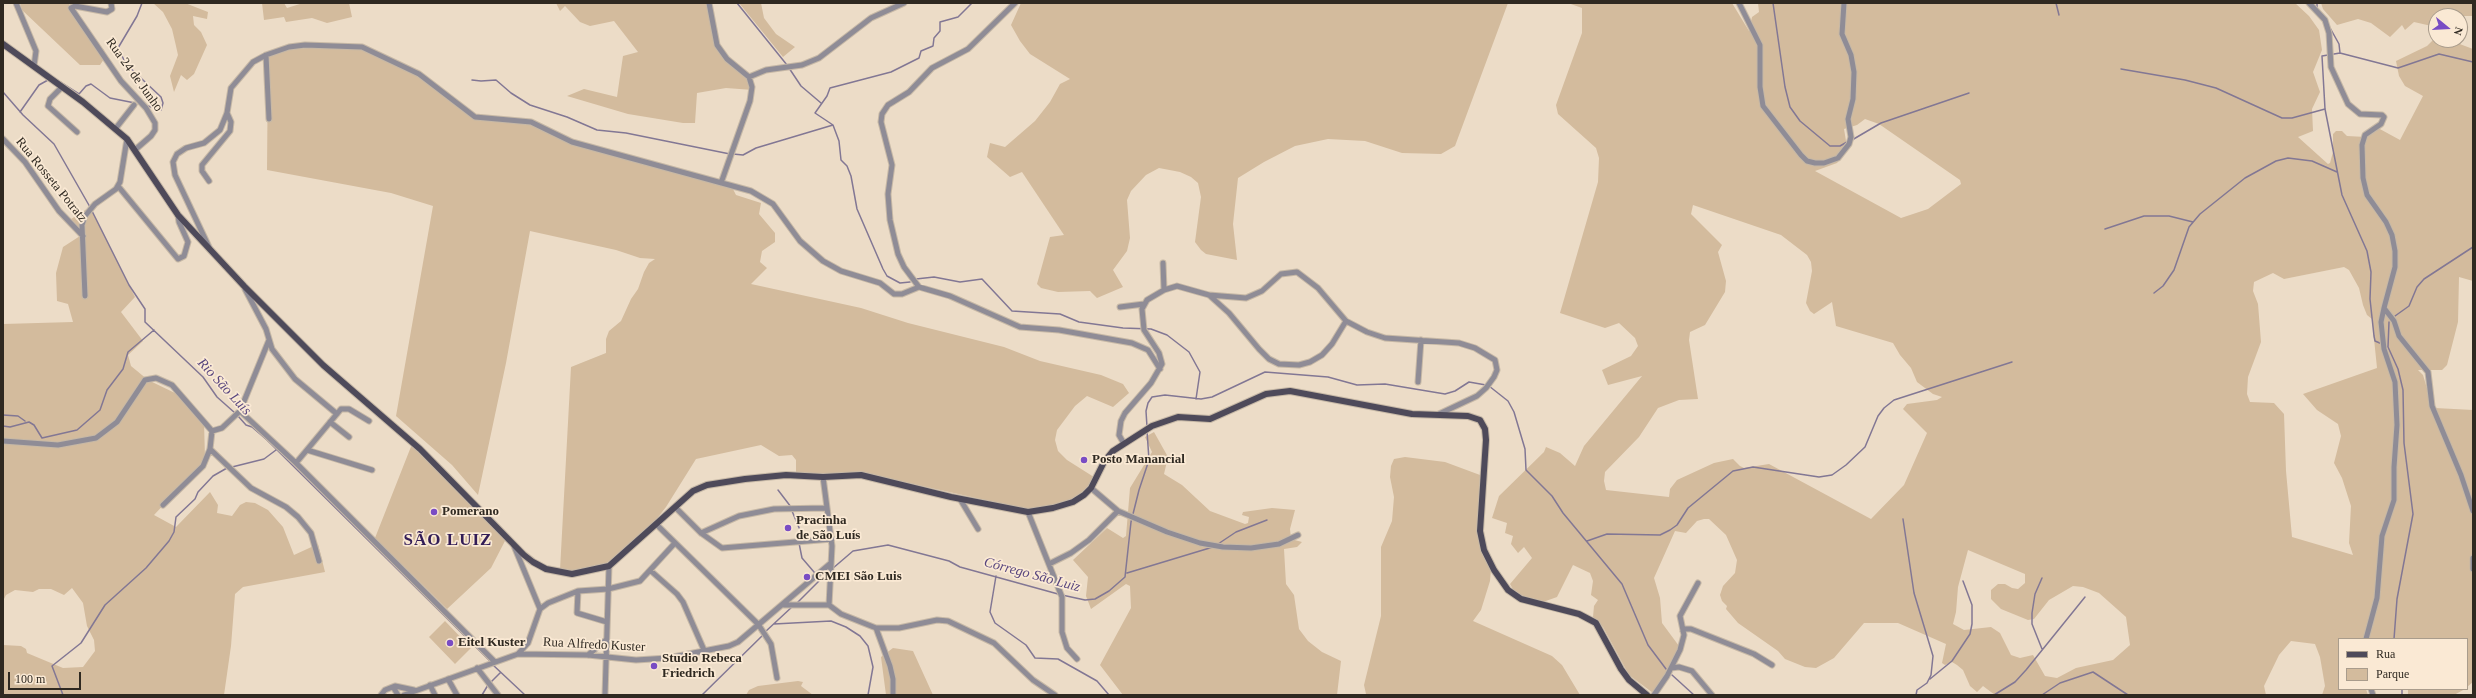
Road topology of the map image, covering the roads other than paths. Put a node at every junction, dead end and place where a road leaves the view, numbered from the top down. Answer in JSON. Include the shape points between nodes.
{"nodes":[{"id":1,"x":16,"y":3,"type":"edge"},
{"id":2,"x":111,"y":3,"type":"edge"},
{"id":3,"x":709,"y":3,"type":"edge"},
{"id":4,"x":904,"y":3,"type":"edge"},
{"id":5,"x":1015,"y":3,"type":"edge"},
{"id":6,"x":1739,"y":3,"type":"edge"},
{"id":7,"x":1844,"y":3,"type":"edge"},
{"id":8,"x":2309,"y":3,"type":"edge"},
{"id":9,"x":3,"y":44,"type":"edge"},
{"id":10,"x":266,"y":55,"type":"junction"},
{"id":11,"x":34,"y":66,"type":"junction"},
{"id":12,"x":749,"y":77,"type":"junction"},
{"id":13,"x":62,"y":87,"type":"junction"},
{"id":14,"x":134,"y":105,"type":"dead end"},
{"id":15,"x":227,"y":113,"type":"junction"},
{"id":16,"x":269,"y":119,"type":"dead end"},
{"id":17,"x":116,"y":128,"type":"junction"},
{"id":18,"x":77,"y":132,"type":"dead end"},
{"id":19,"x":3,"y":139,"type":"edge"},
{"id":20,"x":127,"y":139,"type":"junction"},
{"id":21,"x":136,"y":149,"type":"junction"},
{"id":22,"x":209,"y":181,"type":"dead end"},
{"id":23,"x":721,"y":183,"type":"junction"},
{"id":24,"x":118,"y":186,"type":"junction"},
{"id":25,"x":178,"y":215,"type":"junction"},
{"id":26,"x":83,"y":236,"type":"junction"},
{"id":27,"x":212,"y":253,"type":"junction"},
{"id":28,"x":1163,"y":263,"type":"dead end"},
{"id":29,"x":244,"y":286,"type":"junction"},
{"id":30,"x":919,"y":287,"type":"junction"},
{"id":31,"x":1164,"y":290,"type":"junction"},
{"id":32,"x":1209,"y":295,"type":"junction"},
{"id":33,"x":85,"y":296,"type":"dead end"},
{"id":34,"x":1144,"y":304,"type":"junction"},
{"id":35,"x":1120,"y":307,"type":"dead end"},
{"id":36,"x":2384,"y":308,"type":"junction"},
{"id":37,"x":1346,"y":321,"type":"junction"},
{"id":38,"x":269,"y":340,"type":"junction"},
{"id":39,"x":1421,"y":340,"type":"junction"},
{"id":40,"x":1160,"y":369,"type":"junction"},
{"id":41,"x":1418,"y":382,"type":"dead end"},
{"id":42,"x":239,"y":413,"type":"junction"},
{"id":43,"x":337,"y":414,"type":"junction"},
{"id":44,"x":1439,"y":414,"type":"junction"},
{"id":45,"x":368,"y":421,"type":"dead end"},
{"id":46,"x":330,"y":422,"type":"junction"},
{"id":47,"x":212,"y":431,"type":"junction"},
{"id":48,"x":349,"y":438,"type":"dead end"},
{"id":49,"x":3,"y":441,"type":"edge"},
{"id":50,"x":1123,"y":442,"type":"junction"},
{"id":51,"x":210,"y":449,"type":"junction"},
{"id":52,"x":307,"y":450,"type":"junction"},
{"id":53,"x":296,"y":463,"type":"junction"},
{"id":54,"x":372,"y":470,"type":"dead end"},
{"id":55,"x":823,"y":477,"type":"junction"},
{"id":56,"x":1091,"y":488,"type":"junction"},
{"id":57,"x":960,"y":499,"type":"junction"},
{"id":58,"x":163,"y":504,"type":"dead end"},
{"id":59,"x":675,"y":507,"type":"junction"},
{"id":60,"x":826,"y":508,"type":"junction"},
{"id":61,"x":1118,"y":511,"type":"junction"},
{"id":62,"x":2473,"y":511,"type":"edge"},
{"id":63,"x":1028,"y":512,"type":"junction"},
{"id":64,"x":656,"y":524,"type":"junction"},
{"id":65,"x":978,"y":529,"type":"dead end"},
{"id":66,"x":702,"y":533,"type":"junction"},
{"id":67,"x":1298,"y":535,"type":"dead end"},
{"id":68,"x":832,"y":539,"type":"junction"},
{"id":69,"x":512,"y":540,"type":"junction"},
{"id":70,"x":674,"y":544,"type":"junction"},
{"id":71,"x":2473,"y":558,"type":"edge"},
{"id":72,"x":320,"y":561,"type":"dead end"},
{"id":73,"x":831,"y":563,"type":"junction"},
{"id":74,"x":1049,"y":564,"type":"junction"},
{"id":75,"x":609,"y":566,"type":"junction"},
{"id":76,"x":2473,"y":570,"type":"edge"},
{"id":77,"x":652,"y":571,"type":"junction"},
{"id":78,"x":1698,"y":583,"type":"dead end"},
{"id":79,"x":608,"y":589,"type":"junction"},
{"id":80,"x":578,"y":591,"type":"junction"},
{"id":81,"x":784,"y":605,"type":"junction"},
{"id":82,"x":828,"y":606,"type":"junction"},
{"id":83,"x":540,"y":609,"type":"junction"},
{"id":84,"x":607,"y":622,"type":"junction"},
{"id":85,"x":759,"y":626,"type":"junction"},
{"id":86,"x":876,"y":628,"type":"junction"},
{"id":87,"x":1683,"y":631,"type":"junction"},
{"id":88,"x":2366,"y":638,"type":"edge"},
{"id":89,"x":606,"y":640,"type":"junction"},
{"id":90,"x":704,"y":650,"type":"junction"},
{"id":91,"x":518,"y":654,"type":"junction"},
{"id":92,"x":588,"y":655,"type":"junction"},
{"id":93,"x":606,"y":656,"type":"junction"},
{"id":94,"x":1077,"y":659,"type":"dead end"},
{"id":95,"x":495,"y":662,"type":"junction"},
{"id":96,"x":1772,"y":665,"type":"dead end"},
{"id":97,"x":477,"y":668,"type":"junction"},
{"id":98,"x":1671,"y":668,"type":"junction"},
{"id":99,"x":777,"y":678,"type":"dead end"},
{"id":100,"x":448,"y":679,"type":"junction"},
{"id":101,"x":430,"y":685,"type":"junction"},
{"id":102,"x":393,"y":687,"type":"junction"},
{"id":103,"x":414,"y":690,"type":"junction"},
{"id":104,"x":382,"y":694,"type":"edge"},
{"id":105,"x":398,"y":695,"type":"edge"},
{"id":106,"x":404,"y":695,"type":"edge"},
{"id":107,"x":435,"y":695,"type":"edge"},
{"id":108,"x":458,"y":695,"type":"edge"},
{"id":109,"x":498,"y":695,"type":"edge"},
{"id":110,"x":604,"y":695,"type":"edge"},
{"id":111,"x":893,"y":695,"type":"edge"},
{"id":112,"x":1055,"y":695,"type":"edge"},
{"id":113,"x":1648,"y":695,"type":"edge"},
{"id":114,"x":1654,"y":695,"type":"edge"},
{"id":115,"x":1712,"y":695,"type":"edge"}],
"edges":[{"from":1,"to":11,"type":"street","via":[[36,50]]},
{"from":2,"to":21,"type":"street","name":"Rua 24 de Junho","via":[[111,11],[89,10],[75,6],[71,8],[155,123],[155,130],[151,136]]},
{"from":3,"to":12,"type":"street","via":[[717,45],[727,59]]},
{"from":4,"to":12,"type":"street","via":[[871,18],[819,58],[802,65],[766,70]]},
{"from":5,"to":30,"type":"street","via":[[968,49],[932,68],[909,92],[888,105],[882,114],[881,122],[892,165],[888,194],[890,220],[898,254]]},
{"from":6,"to":7,"type":"street","via":[[1760,45],[1760,87],[1763,106],[1807,161],[1820,163],[1838,158],[1851,137],[1848,119],[1853,99],[1854,72],[1851,55],[1842,34]]},
{"from":8,"to":36,"type":"street","via":[[2325,20],[2329,33],[2331,67],[2348,104],[2360,114],[2384,117],[2381,124],[2365,134],[2362,145],[2363,178],[2367,195],[2386,222],[2395,251],[2395,267]]},
{"from":9,"to":11,"type":"main road"},
{"from":10,"to":15,"type":"street","via":[[253,62],[231,88]]},
{"from":10,"to":16,"type":"street"},
{"from":10,"to":23,"type":"street","via":[[289,47],[305,45],[362,47],[420,74],[475,118],[530,122],[572,142]]},
{"from":11,"to":13,"type":"main road"},
{"from":12,"to":23,"type":"street","via":[[752,94]]},
{"from":13,"to":17,"type":"main road"},
{"from":13,"to":18,"type":"street","via":[[48,106]]},
{"from":14,"to":17,"type":"street"},
{"from":15,"to":22,"type":"street","via":[[232,122],[230,131],[202,165],[202,171]]},
{"from":15,"to":27,"type":"street","via":[[214,137],[179,151],[173,162],[180,191]]},
{"from":17,"to":20,"type":"main road"},
{"from":19,"to":26,"type":"street","name":"Rua Rosseta Potratz","via":[[25,162],[59,211]]},
{"from":20,"to":21,"type":"main road"},
{"from":20,"to":24,"type":"street"},
{"from":21,"to":25,"type":"main road"},
{"from":23,"to":30,"type":"street","via":[[751,191],[773,204],[800,241],[833,268],[880,283],[894,294],[902,294]]},
{"from":24,"to":25,"type":"street","via":[[174,257],[180,259],[185,254],[188,242]]},
{"from":24,"to":26,"type":"street","via":[[95,204],[85,216]]},
{"from":25,"to":27,"type":"main road"},
{"from":26,"to":33,"type":"street"},
{"from":27,"to":29,"type":"main road"},
{"from":28,"to":31,"type":"street"},
{"from":29,"to":38,"type":"street"},
{"from":29,"to":69,"type":"main road","via":[[328,370],[420,449]]},
{"from":30,"to":40,"type":"street","via":[[950,296],[1020,327],[1059,330],[1132,343],[1148,350]]},
{"from":31,"to":32,"type":"street","via":[[1177,286]]},
{"from":31,"to":34,"type":"street"},
{"from":32,"to":37,"type":"street","via":[[1246,298],[1262,291],[1282,274],[1297,272],[1318,288]]},
{"from":32,"to":37,"type":"street","via":[[1229,313],[1259,349],[1279,364],[1299,365],[1322,355]]},
{"from":34,"to":35,"type":"street"},
{"from":34,"to":40,"type":"street","via":[[1144,330],[1161,359]]},
{"from":36,"to":62,"type":"street","via":[[2394,321],[2399,336],[2428,372],[2432,406]]},
{"from":36,"to":88,"type":"street","via":[[2381,322],[2384,349],[2395,377],[2397,425],[2394,500],[2382,536],[2377,598]]},
{"from":37,"to":39,"type":"street","via":[[1376,335]]},
{"from":38,"to":42,"type":"street"},
{"from":38,"to":43,"type":"street","via":[[272,349],[295,379]]},
{"from":39,"to":41,"type":"street"},
{"from":39,"to":44,"type":"street","via":[[1459,343],[1475,348],[1495,360],[1497,370],[1494,378],[1477,396]]},
{"from":40,"to":50,"type":"street","via":[[1121,421],[1118,435]]},
{"from":42,"to":47,"type":"street","via":[[227,425]]},
{"from":42,"to":53,"type":"street"},
{"from":43,"to":45,"type":"street","via":[[341,409],[347,408]]},
{"from":43,"to":46,"type":"street"},
{"from":44,"to":50,"type":"main road","via":[[1412,414],[1307,393],[1280,391],[1266,394],[1210,419],[1178,417],[1152,426]]},
{"from":44,"to":113,"type":"main road","via":[[1474,418],[1483,423],[1485,429],[1480,531],[1484,550],[1502,582],[1521,599],[1590,619],[1600,627],[1629,680]]},
{"from":46,"to":48,"type":"street"},
{"from":46,"to":52,"type":"street"},
{"from":47,"to":49,"type":"street","via":[[172,385],[156,378],[144,380],[117,422],[96,438],[58,444]]},
{"from":47,"to":51,"type":"street"},
{"from":50,"to":56,"type":"main road","via":[[1104,462]]},
{"from":51,"to":58,"type":"street","via":[[203,466]]},
{"from":51,"to":72,"type":"street","via":[[251,488],[286,507],[298,517],[311,533]]},
{"from":52,"to":53,"type":"street"},
{"from":52,"to":54,"type":"street"},
{"from":53,"to":95,"type":"street"},
{"from":55,"to":57,"type":"main road","via":[[861,475]]},
{"from":55,"to":59,"type":"main road","via":[[786,475],[707,485],[693,491]]},
{"from":55,"to":60,"type":"street"},
{"from":56,"to":61,"type":"street"},
{"from":56,"to":63,"type":"main road","via":[[1073,502]]},
{"from":57,"to":63,"type":"main road"},
{"from":57,"to":65,"type":"street"},
{"from":59,"to":64,"type":"main road"},
{"from":59,"to":66,"type":"street"},
{"from":60,"to":66,"type":"street","via":[[774,509],[739,516]]},
{"from":60,"to":68,"type":"street"},
{"from":61,"to":67,"type":"street","via":[[1193,541],[1223,547],[1268,546]]},
{"from":61,"to":74,"type":"street","via":[[1089,540]]},
{"from":63,"to":74,"type":"street"},
{"from":64,"to":70,"type":"street"},
{"from":64,"to":75,"type":"main road"},
{"from":66,"to":68,"type":"street","via":[[724,549]]},
{"from":68,"to":73,"type":"street"},
{"from":69,"to":75,"type":"main road","via":[[533,562],[560,573],[588,572]]},
{"from":69,"to":83,"type":"street"},
{"from":70,"to":77,"type":"street"},
{"from":70,"to":85,"type":"street"},
{"from":71,"to":76,"type":"street"},
{"from":73,"to":81,"type":"street","name":"Rua Alfredo Kuster"},
{"from":73,"to":82,"type":"street"},
{"from":74,"to":94,"type":"street","via":[[1062,597],[1063,639],[1068,652]]},
{"from":75,"to":79,"type":"street"},
{"from":77,"to":79,"type":"street","via":[[640,581]]},
{"from":77,"to":90,"type":"street","via":[[684,602]]},
{"from":78,"to":87,"type":"street","via":[[1680,616]]},
{"from":79,"to":80,"type":"street"},
{"from":79,"to":84,"type":"street"},
{"from":80,"to":83,"type":"street"},
{"from":80,"to":84,"type":"street","via":[[577,613]]},
{"from":81,"to":82,"type":"street"},
{"from":81,"to":85,"type":"street","name":"Rua Alfredo Kuster"},
{"from":82,"to":86,"type":"street"},
{"from":83,"to":91,"type":"street","via":[[530,640]]},
{"from":84,"to":89,"type":"street"},
{"from":85,"to":90,"type":"street","name":"Rua Alfredo Kuster","via":[[734,644]]},
{"from":85,"to":99,"type":"street","via":[[768,638]]},
{"from":86,"to":111,"type":"street","via":[[890,666]]},
{"from":86,"to":112,"type":"street","via":[[899,628],[948,620],[994,643],[1032,680]]},
{"from":87,"to":96,"type":"street","via":[[1691,629],[1754,654]]},
{"from":87,"to":98,"type":"street","via":[[1680,650]]},
{"from":89,"to":92,"type":"street"},
{"from":89,"to":93,"type":"street"},
{"from":90,"to":93,"type":"street","name":"Rua Alfredo Kuster","via":[[668,658],[636,660]]},
{"from":91,"to":92,"type":"street","name":"Rua Alfredo Kuster"},
{"from":91,"to":95,"type":"street"},
{"from":92,"to":93,"type":"street","name":"Rua Alfredo Kuster"},
{"from":93,"to":110,"type":"street"},
{"from":95,"to":97,"type":"street"},
{"from":97,"to":100,"type":"street"},
{"from":97,"to":109,"type":"street"},
{"from":98,"to":114,"type":"street"},
{"from":98,"to":115,"type":"street","via":[[1679,667],[1692,671]]},
{"from":100,"to":101,"type":"street"},
{"from":100,"to":108,"type":"street"},
{"from":101,"to":103,"type":"street"},
{"from":101,"to":107,"type":"street"},
{"from":102,"to":103,"type":"street"},
{"from":102,"to":104,"type":"street"},
{"from":102,"to":105,"type":"street"},
{"from":103,"to":106,"type":"street"}]}
